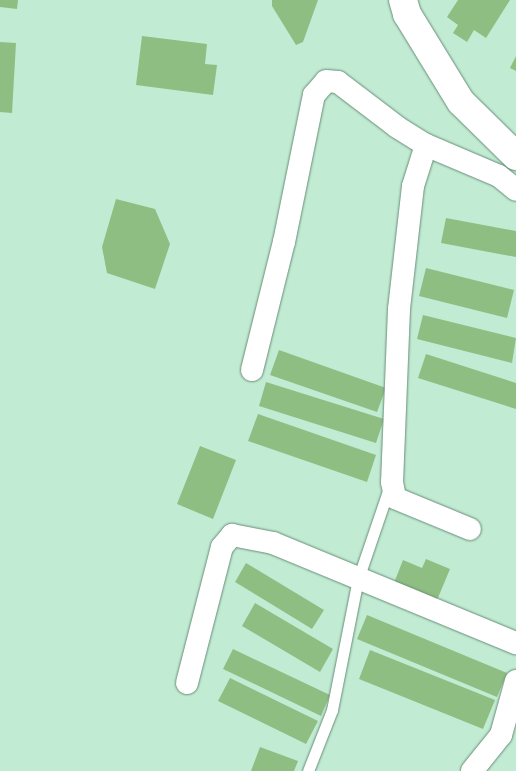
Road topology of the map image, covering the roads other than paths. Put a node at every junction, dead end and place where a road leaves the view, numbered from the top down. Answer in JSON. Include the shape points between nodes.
{"nodes":[{"id":1,"x":403,"y":0,"type":"edge"},
{"id":2,"x":426,"y":144,"type":"junction"},
{"id":3,"x":516,"y":156,"type":"edge"},
{"id":4,"x":516,"y":190,"type":"edge"},
{"id":5,"x":252,"y":370,"type":"dead end"},
{"id":6,"x":392,"y":482,"type":"junction"},
{"id":7,"x":470,"y":529,"type":"dead end"},
{"id":8,"x":358,"y":580,"type":"junction"},
{"id":9,"x":516,"y":643,"type":"edge"},
{"id":10,"x":516,"y":681,"type":"edge"},
{"id":11,"x":187,"y":683,"type":"dead end"},
{"id":12,"x":308,"y":771,"type":"edge"},
{"id":13,"x":472,"y":771,"type":"edge"}],
"edges":[{"from":1,"to":3,"type":"main road","via":[[407,14],[461,102]]},
{"from":2,"to":4,"type":"street","via":[[500,176]]},
{"from":2,"to":5,"type":"street","via":[[397,127],[338,82],[326,81],[319,88],[314,95],[307,124],[284,242]]},
{"from":2,"to":6,"type":"street","via":[[412,186],[399,309]]},
{"from":6,"to":7,"type":"street","via":[[395,498]]},
{"from":6,"to":8,"type":"lane"},
{"from":8,"to":9,"type":"street"},
{"from":8,"to":11,"type":"street","via":[[273,543],[232,536],[222,548]]},
{"from":8,"to":12,"type":"lane","via":[[332,710]]},
{"from":10,"to":13,"type":"street","via":[[501,734]]}]}
